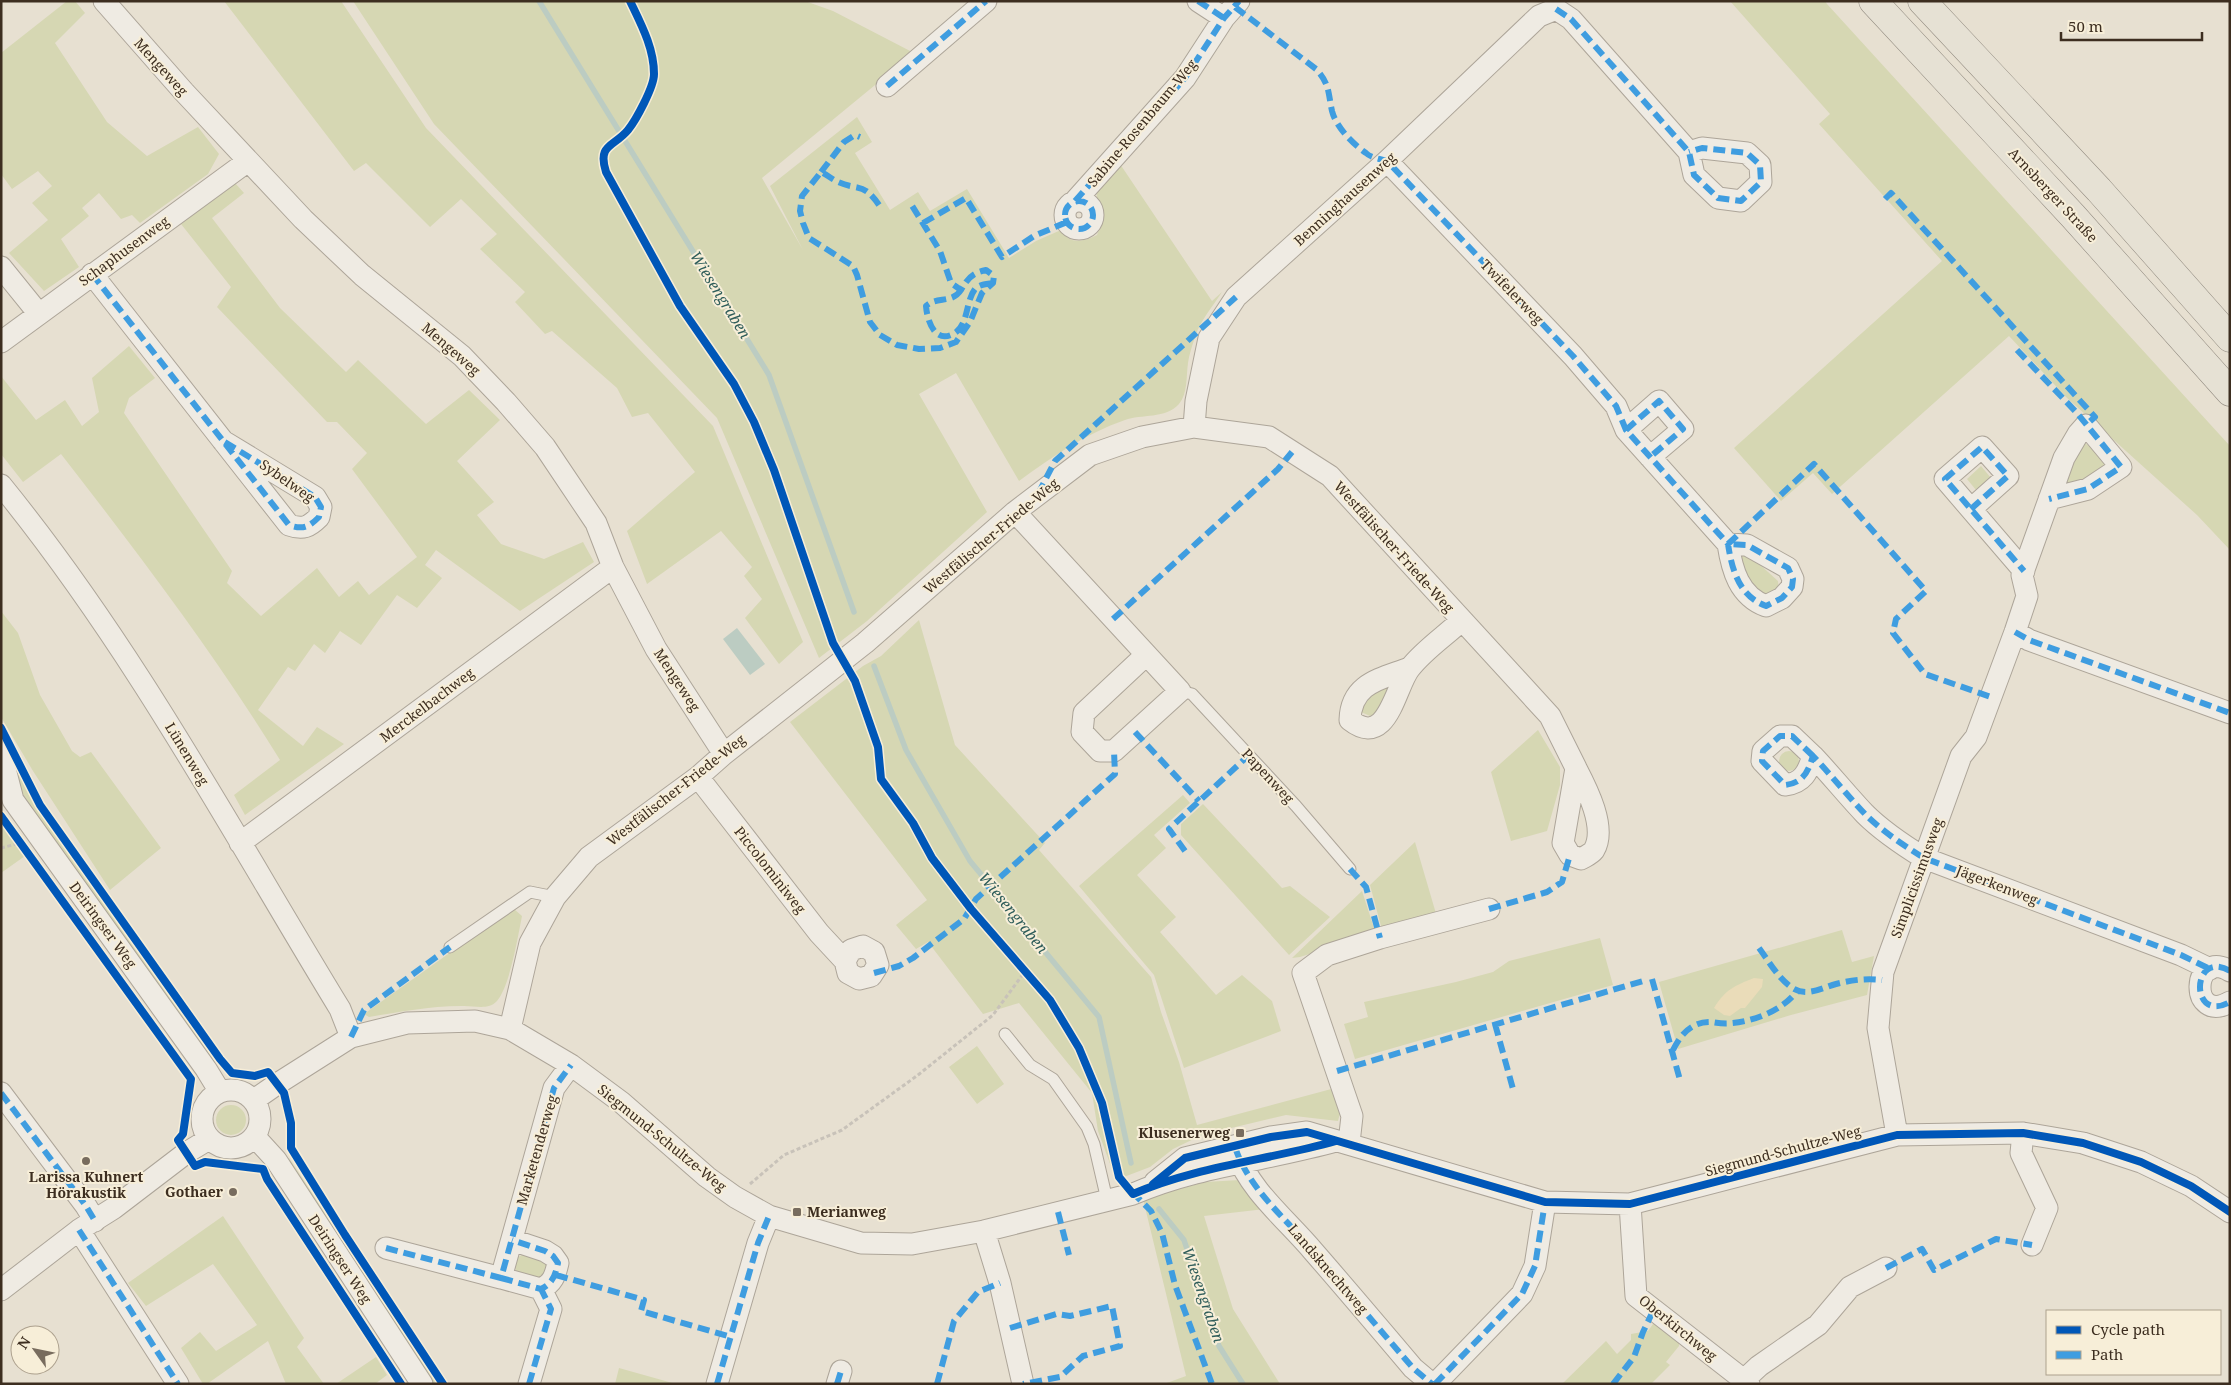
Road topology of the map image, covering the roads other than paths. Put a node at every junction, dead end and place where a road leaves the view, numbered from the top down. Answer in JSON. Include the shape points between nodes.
{"nodes":[{"id":1,"x":104,"y":1,"type":"edge"},
{"id":2,"x":986,"y":1,"type":"edge"},
{"id":3,"x":1198,"y":1,"type":"edge"},
{"id":4,"x":1239,"y":1,"type":"edge"},
{"id":5,"x":1873,"y":1,"type":"edge"},
{"id":6,"x":1922,"y":1,"type":"edge"},
{"id":7,"x":1557,"y":5,"type":"edge"},
{"id":8,"x":1224,"y":18,"type":"junction"},
{"id":9,"x":887,"y":86,"type":"dead end"},
{"id":10,"x":1689,"y":152,"type":"dead end"},
{"id":11,"x":248,"y":161,"type":"junction"},
{"id":12,"x":1387,"y":161,"type":"junction"},
{"id":13,"x":1075,"y":201,"type":"dead end"},
{"id":14,"x":1,"y":267,"type":"edge"},
{"id":15,"x":92,"y":274,"type":"junction"},
{"id":16,"x":39,"y":314,"type":"junction"},
{"id":17,"x":2230,"y":338,"type":"edge"},
{"id":18,"x":1,"y":342,"type":"edge"},
{"id":19,"x":2230,"y":392,"type":"edge"},
{"id":20,"x":1194,"y":427,"type":"junction"},
{"id":21,"x":1626,"y":430,"type":"junction"},
{"id":22,"x":223,"y":441,"type":"junction"},
{"id":23,"x":1650,"y":457,"type":"junction"},
{"id":24,"x":1,"y":485,"type":"edge"},
{"id":25,"x":2049,"y":499,"type":"dead end"},
{"id":26,"x":1970,"y":509,"type":"dead end"},
{"id":27,"x":1015,"y":512,"type":"junction"},
{"id":28,"x":1728,"y":544,"type":"dead end"},
{"id":29,"x":613,"y":567,"type":"junction"},
{"id":30,"x":2024,"y":571,"type":"junction"},
{"id":31,"x":1461,"y":621,"type":"junction"},
{"id":32,"x":2015,"y":632,"type":"junction"},
{"id":33,"x":1146,"y":655,"type":"junction"},
{"id":34,"x":1409,"y":668,"type":"dead end"},
{"id":35,"x":1180,"y":691,"type":"junction"},
{"id":36,"x":2230,"y":713,"type":"edge"},
{"id":37,"x":1,"y":753,"type":"edge"},
{"id":38,"x":724,"y":754,"type":"junction"},
{"id":39,"x":1813,"y":756,"type":"dead end"},
{"id":40,"x":1576,"y":768,"type":"dead end"},
{"id":41,"x":698,"y":777,"type":"junction"},
{"id":42,"x":240,"y":843,"type":"junction"},
{"id":43,"x":1924,"y":858,"type":"junction"},
{"id":44,"x":1350,"y":869,"type":"dead end"},
{"id":45,"x":555,"y":897,"type":"junction"},
{"id":46,"x":1489,"y":908,"type":"dead end"},
{"id":47,"x":450,"y":947,"type":"dead end"},
{"id":48,"x":844,"y":961,"type":"dead end"},
{"id":49,"x":2220,"y":970,"type":"edge"},
{"id":50,"x":2230,"y":1002,"type":"edge"},
{"id":51,"x":510,"y":1030,"type":"junction"},
{"id":52,"x":1005,"y":1034,"type":"dead end"},
{"id":53,"x":352,"y":1037,"type":"junction"},
{"id":54,"x":571,"y":1065,"type":"junction"},
{"id":55,"x":220,"y":1092,"type":"junction"},
{"id":56,"x":1,"y":1093,"type":"edge"},
{"id":57,"x":254,"y":1100,"type":"junction"},
{"id":58,"x":2022,"y":1133,"type":"junction"},
{"id":59,"x":1897,"y":1135,"type":"junction"},
{"id":60,"x":255,"y":1137,"type":"junction"},
{"id":61,"x":209,"y":1139,"type":"junction"},
{"id":62,"x":1342,"y":1142,"type":"junction"},
{"id":63,"x":1238,"y":1155,"type":"junction"},
{"id":64,"x":1108,"y":1200,"type":"junction"},
{"id":65,"x":1545,"y":1202,"type":"junction"},
{"id":66,"x":1630,"y":1204,"type":"junction"},
{"id":67,"x":2230,"y":1212,"type":"edge"},
{"id":68,"x":770,"y":1216,"type":"junction"},
{"id":69,"x":87,"y":1225,"type":"junction"},
{"id":70,"x":984,"y":1231,"type":"junction"},
{"id":71,"x":512,"y":1240,"type":"junction"},
{"id":72,"x":2032,"y":1245,"type":"dead end"},
{"id":73,"x":386,"y":1248,"type":"dead end"},
{"id":74,"x":1886,"y":1268,"type":"dead end"},
{"id":75,"x":501,"y":1278,"type":"junction"},
{"id":76,"x":541,"y":1289,"type":"junction"},
{"id":77,"x":1,"y":1290,"type":"edge"},
{"id":78,"x":1747,"y":1382,"type":"edge"},
{"id":79,"x":178,"y":1384,"type":"edge"},
{"id":80,"x":422,"y":1384,"type":"edge"},
{"id":81,"x":529,"y":1384,"type":"edge"},
{"id":82,"x":717,"y":1384,"type":"edge"},
{"id":83,"x":1023,"y":1384,"type":"edge"},
{"id":84,"x":1433,"y":1384,"type":"edge"}],
"edges":[{"from":1,"to":11,"type":"street","name":"Mengeweg"},
{"from":2,"to":9,"type":"street"},
{"from":3,"to":8,"type":"street"},
{"from":4,"to":8,"type":"street","name":"Sabine-Rosenbaum-Weg"},
{"from":5,"to":19,"type":"main road","name":"Arnsberger Straße","via":[[2080,223]]},
{"from":6,"to":17,"type":"main road","via":[[2099,190]]},
{"from":7,"to":10,"type":"street","name":"Benninghausenweg"},
{"from":7,"to":12,"type":"street","name":"Benninghausenweg","via":[[1539,16]]},
{"from":8,"to":13,"type":"street","name":"Sabine-Rosenbaum-Weg","via":[[1185,78]]},
{"from":11,"to":15,"type":"street","name":"Schaphusenweg"},
{"from":11,"to":29,"type":"street","name":"Mengeweg","via":[[362,275],[462,356],[506,402],[545,447],[596,523]]},
{"from":12,"to":20,"type":"street","name":"Benninghausenweg","via":[[1236,297],[1209,338]]},
{"from":12,"to":21,"type":"street","name":"Twifelerweg","via":[[1573,356],[1616,406]]},
{"from":14,"to":16,"type":"street"},
{"from":15,"to":16,"type":"street","name":"Schaphusenweg"},
{"from":15,"to":22,"type":"street","name":"Sybelweg"},
{"from":16,"to":18,"type":"street","name":"Schaphusenweg"},
{"from":20,"to":27,"type":"street","name":"Westfälischer-Friede-Weg","via":[[1142,437],[1090,455]]},
{"from":20,"to":31,"type":"street","name":"Westfälischer-Friede-Weg","via":[[1269,437],[1330,476]]},
{"from":21,"to":23,"type":"street","name":"Twifelerweg"},
{"from":21,"to":23,"type":"street","via":[[1659,401],[1683,429]]},
{"from":22,"to":22,"type":"street","name":"Sybelweg","via":[[315,497],[320,507],[320,518],[299,529],[289,524]]},
{"from":23,"to":28,"type":"street","name":"Twifelerweg"},
{"from":24,"to":42,"type":"street","name":"Lünenweg","via":[[98,615],[170,725]]},
{"from":25,"to":30,"type":"street","name":"Simplicissimusweg"},
{"from":26,"to":30,"type":"street"},
{"from":27,"to":33,"type":"street","name":"Papenweg"},
{"from":27,"to":38,"type":"street","name":"Westfälischer-Friede-Weg","via":[[865,644]]},
{"from":29,"to":38,"type":"street","name":"Mengeweg","via":[[656,649]]},
{"from":29,"to":42,"type":"street","name":"Merckelbachweg"},
{"from":30,"to":32,"type":"street","name":"Simplicissimusweg","via":[[2027,596]]},
{"from":31,"to":34,"type":"street"},
{"from":31,"to":40,"type":"street","name":"Westfälischer-Friede-Weg","via":[[1550,716]]},
{"from":32,"to":36,"type":"street"},
{"from":32,"to":43,"type":"street","name":"Simplicissimusweg","via":[[1976,736],[1961,756]]},
{"from":33,"to":35,"type":"street","name":"Papenweg"},
{"from":33,"to":35,"type":"street","via":[[1084,713],[1082,732],[1100,751],[1114,751]]},
{"from":35,"to":44,"type":"lane","name":"Papenweg","via":[[1192,694]]},
{"from":37,"to":55,"type":"street","name":"Deiringser Weg","via":[[13,800]]},
{"from":38,"to":41,"type":"street","name":"Westfälischer-Friede-Weg"},
{"from":39,"to":43,"type":"street","name":"Jägerkenweg","via":[[1865,814],[1900,844]]},
{"from":41,"to":45,"type":"street","name":"Westfälischer-Friede-Weg","via":[[589,857]]},
{"from":41,"to":48,"type":"street","name":"Piccolominiweg","via":[[818,933]]},
{"from":42,"to":53,"type":"street","name":"Lünenweg","via":[[340,1009]]},
{"from":43,"to":49,"type":"street","name":"Jägerkenweg"},
{"from":43,"to":59,"type":"street","name":"Simplicissimusweg","via":[[1883,972],[1878,1028]]},
{"from":45,"to":47,"type":"lane","via":[[530,892]]},
{"from":45,"to":51,"type":"street","name":"Westfälischer-Friede-Weg","via":[[530,943]]},
{"from":46,"to":62,"type":"street","via":[[1327,955],[1304,973],[1352,1116]]},
{"from":49,"to":50,"type":"street","name":"Jägerkenweg","via":[[2200,980],[2200,994],[2211,1005],[2221,1006]]},
{"from":51,"to":53,"type":"street","name":"Siegmund-Schultze-Weg","via":[[475,1021],[406,1023]]},
{"from":51,"to":54,"type":"street","name":"Siegmund-Schultze-Weg"},
{"from":52,"to":64,"type":"lane","via":[[1030,1065],[1053,1079],[1087,1126]]},
{"from":53,"to":57,"type":"street","name":"Siegmund-Schultze-Weg"},
{"from":54,"to":68,"type":"street","name":"Siegmund-Schultze-Weg","via":[[621,1102],[707,1177]]},
{"from":54,"to":71,"type":"street","name":"Marketenderweg","via":[[554,1088]]},
{"from":55,"to":57,"type":"street","via":[[244,1092]]},
{"from":55,"to":61,"type":"street","via":[[209,1100],[202,1112],[203,1126]]},
{"from":56,"to":69,"type":"street","via":[[86,1206]]},
{"from":57,"to":60,"type":"street","via":[[260,1112],[260,1125]]},
{"from":58,"to":59,"type":"street","name":"Siegmund-Schultze-Weg"},
{"from":58,"to":67,"type":"street","name":"Siegmund-Schultze-Weg","via":[[2083,1143],[2141,1162],[2191,1186]]},
{"from":58,"to":72,"type":"street","via":[[2021,1152],[2047,1208]]},
{"from":59,"to":66,"type":"street","name":"Siegmund-Schultze-Weg"},
{"from":60,"to":61,"type":"street","via":[[245,1145],[233,1148],[220,1146]]},
{"from":60,"to":80,"type":"street","name":"Deiringser Weg","via":[[276,1160]]},
{"from":61,"to":69,"type":"street"},
{"from":62,"to":63,"type":"street","name":"Siegmund-Schultze-Weg","via":[[1307,1132]]},
{"from":62,"to":65,"type":"street","name":"Siegmund-Schultze-Weg"},
{"from":63,"to":64,"type":"street","name":"Siegmund-Schultze-Weg","via":[[1185,1158],[1150,1187]]},
{"from":63,"to":84,"type":"street","name":"Landsknechtweg","via":[[1254,1185],[1413,1368]]},
{"from":64,"to":70,"type":"street","name":"Siegmund-Schultze-Weg"},
{"from":65,"to":66,"type":"street","name":"Siegmund-Schultze-Weg"},
{"from":65,"to":84,"type":"street","name":"Landsknechtweg","via":[[1536,1266],[1522,1294]]},
{"from":66,"to":78,"type":"street","name":"Oberkirchweg","via":[[1636,1296]]},
{"from":68,"to":70,"type":"street","name":"Siegmund-Schultze-Weg","via":[[861,1243],[912,1244]]},
{"from":68,"to":82,"type":"street","via":[[758,1243]]},
{"from":69,"to":77,"type":"street"},
{"from":69,"to":79,"type":"street"},
{"from":70,"to":83,"type":"street","via":[[1000,1283]]},
{"from":71,"to":75,"type":"street","name":"Marketenderweg"},
{"from":71,"to":76,"type":"street","via":[[545,1251],[558,1263],[550,1284]]},
{"from":73,"to":75,"type":"street"},
{"from":74,"to":78,"type":"street","name":"Oberkirchweg","via":[[1850,1287],[1818,1325],[1759,1366]]},
{"from":75,"to":76,"type":"street"},
{"from":76,"to":81,"type":"street","via":[[551,1309]]}]}
